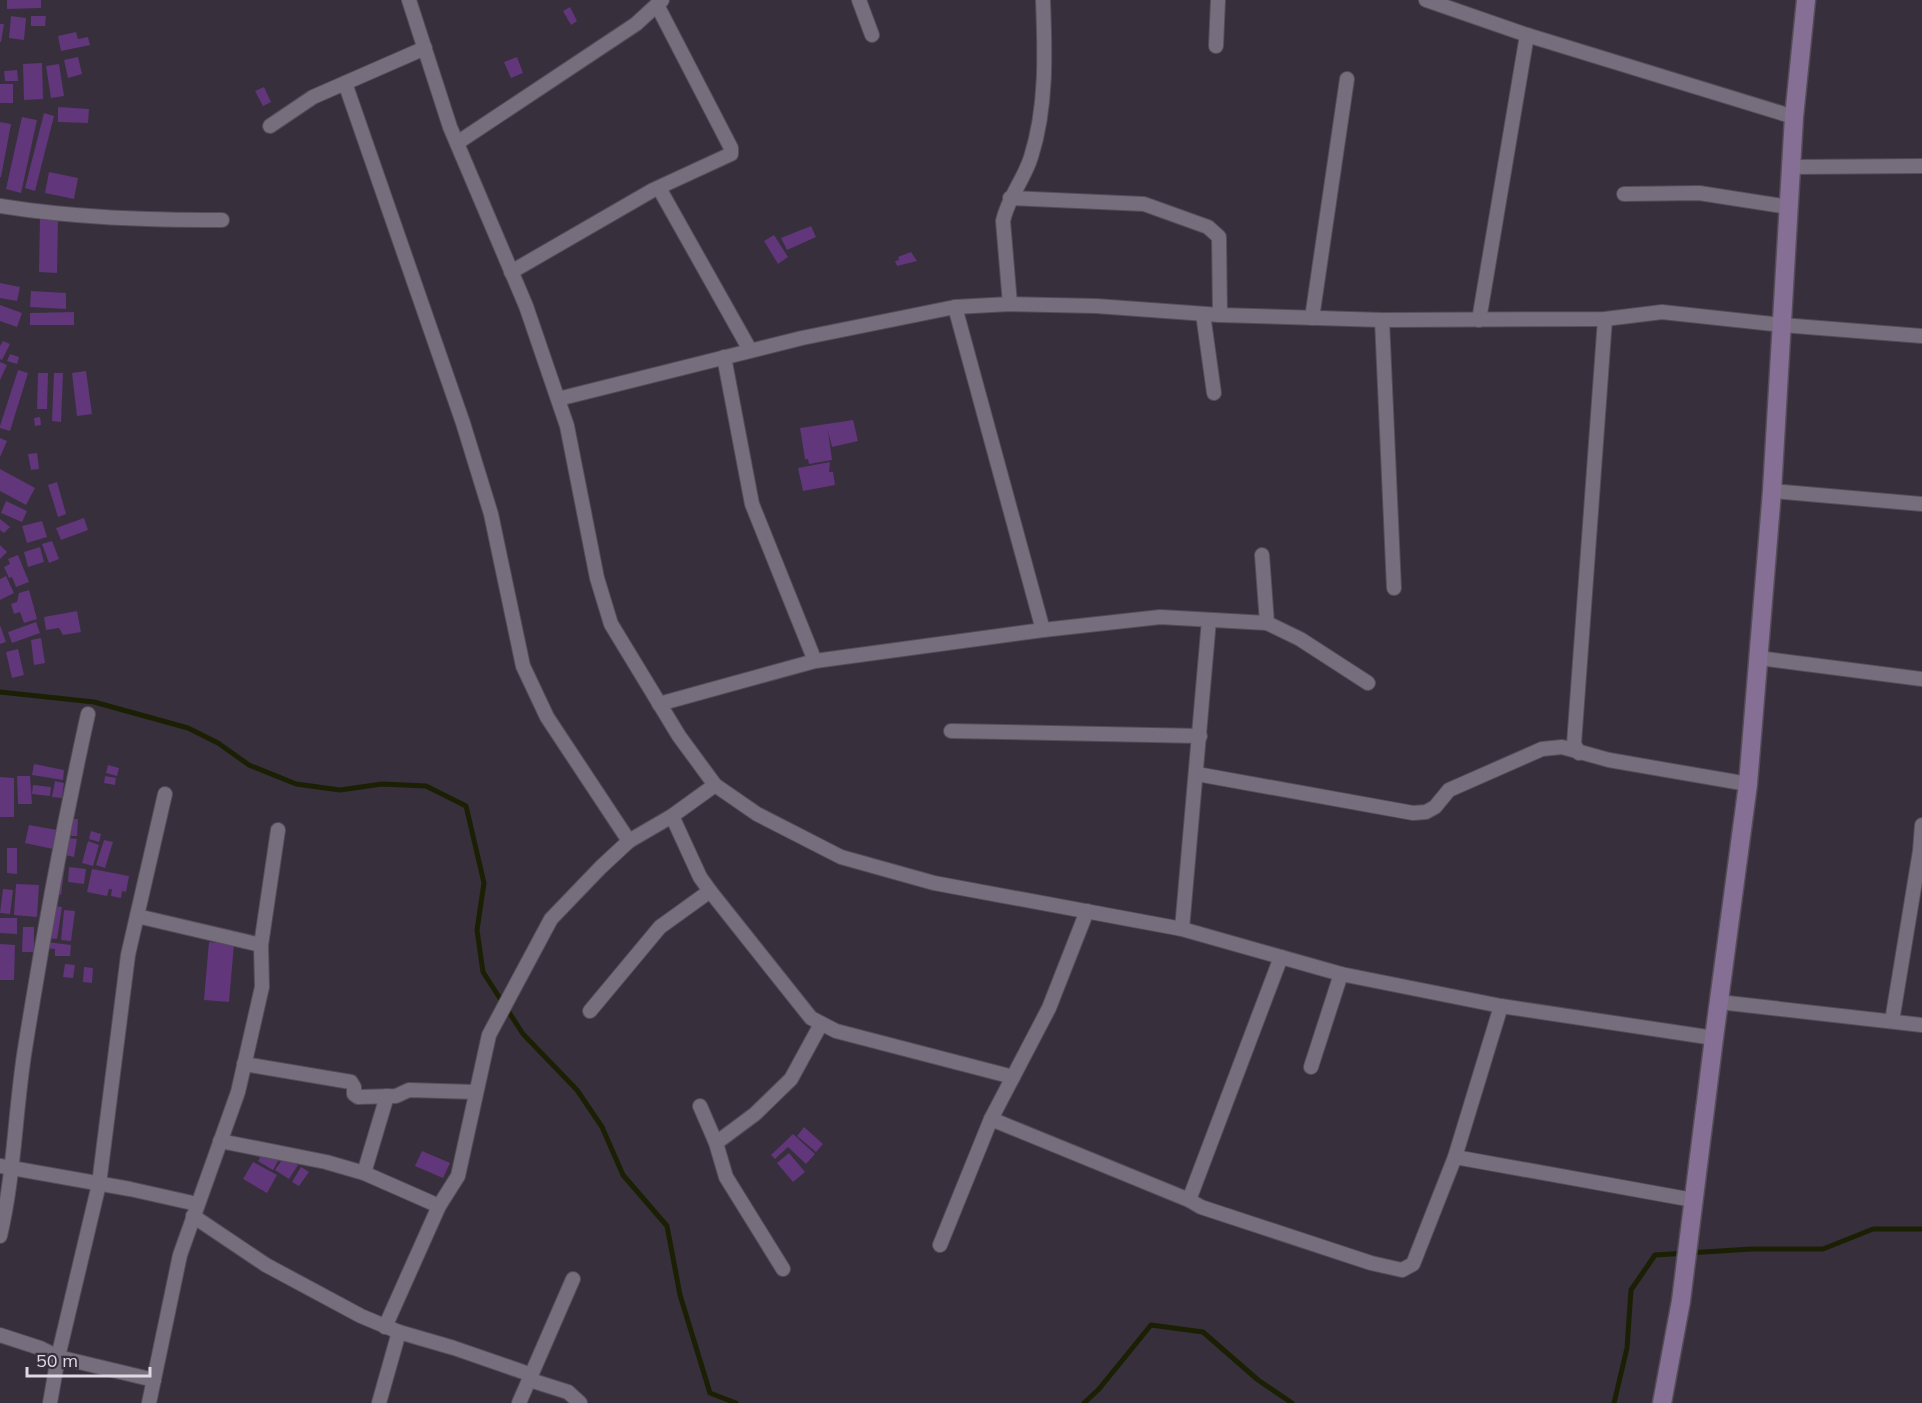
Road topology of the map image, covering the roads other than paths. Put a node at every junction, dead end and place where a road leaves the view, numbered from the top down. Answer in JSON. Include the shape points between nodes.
{"nodes":[{"id":1,"x":409,"y":0,"type":"edge"},
{"id":2,"x":859,"y":0,"type":"edge"},
{"id":3,"x":1043,"y":0,"type":"edge"},
{"id":4,"x":1218,"y":0,"type":"edge"},
{"id":5,"x":1426,"y":0,"type":"edge"},
{"id":6,"x":1806,"y":0,"type":"edge"},
{"id":7,"x":660,"y":3,"type":"edge"},
{"id":8,"x":872,"y":35,"type":"dead end"},
{"id":9,"x":1527,"y":35,"type":"junction"},
{"id":10,"x":1216,"y":46,"type":"dead end"},
{"id":11,"x":425,"y":48,"type":"junction"},
{"id":12,"x":1347,"y":79,"type":"dead end"},
{"id":13,"x":345,"y":83,"type":"junction"},
{"id":14,"x":1794,"y":117,"type":"junction"},
{"id":15,"x":270,"y":126,"type":"dead end"},
{"id":16,"x":457,"y":143,"type":"junction"},
{"id":17,"x":1922,"y":166,"type":"edge"},
{"id":18,"x":1791,"y":167,"type":"junction"},
{"id":19,"x":658,"y":188,"type":"junction"},
{"id":20,"x":1624,"y":194,"type":"dead end"},
{"id":21,"x":1010,"y":198,"type":"junction"},
{"id":22,"x":0,"y":206,"type":"edge"},
{"id":23,"x":1789,"y":207,"type":"junction"},
{"id":24,"x":222,"y":220,"type":"dead end"},
{"id":25,"x":511,"y":272,"type":"junction"},
{"id":26,"x":1010,"y":304,"type":"junction"},
{"id":27,"x":955,"y":307,"type":"junction"},
{"id":28,"x":1203,"y":314,"type":"junction"},
{"id":29,"x":1220,"y":315,"type":"junction"},
{"id":30,"x":1312,"y":318,"type":"junction"},
{"id":31,"x":1605,"y":319,"type":"junction"},
{"id":32,"x":1383,"y":320,"type":"junction"},
{"id":33,"x":1479,"y":320,"type":"junction"},
{"id":34,"x":1782,"y":325,"type":"junction"},
{"id":35,"x":1922,"y":336,"type":"edge"},
{"id":36,"x":750,"y":350,"type":"junction"},
{"id":37,"x":724,"y":357,"type":"junction"},
{"id":38,"x":1214,"y":393,"type":"dead end"},
{"id":39,"x":558,"y":399,"type":"junction"},
{"id":40,"x":1772,"y":491,"type":"junction"},
{"id":41,"x":1922,"y":504,"type":"edge"},
{"id":42,"x":1262,"y":555,"type":"dead end"},
{"id":43,"x":1394,"y":588,"type":"dead end"},
{"id":44,"x":1209,"y":620,"type":"junction"},
{"id":45,"x":1267,"y":623,"type":"junction"},
{"id":46,"x":1043,"y":630,"type":"junction"},
{"id":47,"x":1759,"y":658,"type":"junction"},
{"id":48,"x":815,"y":661,"type":"junction"},
{"id":49,"x":1922,"y":679,"type":"edge"},
{"id":50,"x":1368,"y":683,"type":"dead end"},
{"id":51,"x":659,"y":704,"type":"junction"},
{"id":52,"x":88,"y":714,"type":"dead end"},
{"id":53,"x":951,"y":731,"type":"dead end"},
{"id":54,"x":1200,"y":736,"type":"junction"},
{"id":55,"x":1579,"y":753,"type":"junction"},
{"id":56,"x":1197,"y":774,"type":"junction"},
{"id":57,"x":1748,"y":784,"type":"junction"},
{"id":58,"x":715,"y":785,"type":"junction"},
{"id":59,"x":165,"y":794,"type":"dead end"},
{"id":60,"x":672,"y":816,"type":"junction"},
{"id":61,"x":1922,"y":825,"type":"edge"},
{"id":62,"x":278,"y":830,"type":"dead end"},
{"id":63,"x":629,"y":842,"type":"junction"},
{"id":64,"x":710,"y":891,"type":"junction"},
{"id":65,"x":1087,"y":911,"type":"junction"},
{"id":66,"x":136,"y":916,"type":"junction"},
{"id":67,"x":1182,"y":929,"type":"junction"},
{"id":68,"x":261,"y":945,"type":"junction"},
{"id":69,"x":1281,"y":957,"type":"junction"},
{"id":70,"x":1341,"y":974,"type":"junction"},
{"id":71,"x":1719,"y":1002,"type":"junction"},
{"id":72,"x":1501,"y":1006,"type":"junction"},
{"id":73,"x":590,"y":1011,"type":"dead end"},
{"id":74,"x":1892,"y":1021,"type":"junction"},
{"id":75,"x":821,"y":1024,"type":"junction"},
{"id":76,"x":1922,"y":1025,"type":"edge"},
{"id":77,"x":1714,"y":1038,"type":"junction"},
{"id":78,"x":244,"y":1064,"type":"junction"},
{"id":79,"x":1311,"y":1067,"type":"dead end"},
{"id":80,"x":1013,"y":1077,"type":"junction"},
{"id":81,"x":475,"y":1092,"type":"junction"},
{"id":82,"x":387,"y":1096,"type":"junction"},
{"id":83,"x":700,"y":1106,"type":"dead end"},
{"id":84,"x":991,"y":1119,"type":"junction"},
{"id":85,"x":220,"y":1141,"type":"junction"},
{"id":86,"x":716,"y":1143,"type":"junction"},
{"id":87,"x":1455,"y":1157,"type":"junction"},
{"id":88,"x":6,"y":1167,"type":"edge"},
{"id":89,"x":364,"y":1173,"type":"junction"},
{"id":90,"x":99,"y":1184,"type":"junction"},
{"id":91,"x":1189,"y":1200,"type":"junction"},
{"id":92,"x":1693,"y":1200,"type":"junction"},
{"id":93,"x":439,"y":1206,"type":"junction"},
{"id":94,"x":196,"y":1210,"type":"junction"},
{"id":95,"x":0,"y":1236,"type":"edge"},
{"id":96,"x":939,"y":1245,"type":"dead end"},
{"id":97,"x":783,"y":1269,"type":"dead end"},
{"id":98,"x":573,"y":1279,"type":"dead end"},
{"id":99,"x":392,"y":1329,"type":"junction"},
{"id":100,"x":0,"y":1335,"type":"edge"},
{"id":101,"x":58,"y":1357,"type":"junction"},
{"id":102,"x":531,"y":1378,"type":"junction"},
{"id":103,"x":154,"y":1380,"type":"junction"},
{"id":104,"x":50,"y":1403,"type":"edge"},
{"id":105,"x":150,"y":1403,"type":"edge"},
{"id":106,"x":379,"y":1403,"type":"edge"},
{"id":107,"x":519,"y":1403,"type":"edge"},
{"id":108,"x":580,"y":1403,"type":"edge"},
{"id":109,"x":1662,"y":1403,"type":"edge"}],
"edges":[{"from":1,"to":11,"type":"street"},
{"from":2,"to":8,"type":"street"},
{"from":3,"to":21,"type":"street","via":[[1046,54],[1040,124],[1031,160]]},
{"from":4,"to":10,"type":"street"},
{"from":5,"to":9,"type":"street"},
{"from":6,"to":14,"type":"main road"},
{"from":7,"to":16,"type":"street","via":[[636,24]]},
{"from":7,"to":19,"type":"street","via":[[731,154]]},
{"from":9,"to":14,"type":"street"},
{"from":9,"to":33,"type":"street"},
{"from":11,"to":13,"type":"street"},
{"from":11,"to":16,"type":"street"},
{"from":12,"to":30,"type":"street"},
{"from":13,"to":15,"type":"street","via":[[314,97]]},
{"from":13,"to":63,"type":"street","via":[[463,423],[487,502],[524,666],[547,717]]},
{"from":14,"to":18,"type":"main road"},
{"from":16,"to":25,"type":"street"},
{"from":17,"to":18,"type":"street"},
{"from":18,"to":23,"type":"main road"},
{"from":19,"to":25,"type":"street"},
{"from":19,"to":36,"type":"street"},
{"from":20,"to":23,"type":"street","via":[[1699,193]]},
{"from":21,"to":26,"type":"street","via":[[1003,221]]},
{"from":21,"to":29,"type":"street","via":[[1144,204],[1208,227],[1219,237]]},
{"from":22,"to":24,"type":"street","via":[[45,214]]},
{"from":23,"to":34,"type":"main road"},
{"from":25,"to":39,"type":"street"},
{"from":26,"to":27,"type":"street"},
{"from":26,"to":28,"type":"street"},
{"from":27,"to":36,"type":"street"},
{"from":27,"to":46,"type":"street"},
{"from":28,"to":29,"type":"street"},
{"from":28,"to":38,"type":"street"},
{"from":29,"to":30,"type":"street"},
{"from":30,"to":32,"type":"street"},
{"from":31,"to":33,"type":"street"},
{"from":31,"to":34,"type":"street","via":[[1662,312]]},
{"from":31,"to":55,"type":"street","via":[[1574,744]]},
{"from":32,"to":33,"type":"street"},
{"from":32,"to":43,"type":"street"},
{"from":34,"to":35,"type":"street"},
{"from":34,"to":40,"type":"main road"},
{"from":36,"to":37,"type":"street"},
{"from":37,"to":39,"type":"street"},
{"from":37,"to":48,"type":"street","via":[[752,504]]},
{"from":39,"to":51,"type":"street","via":[[610,624]]},
{"from":40,"to":41,"type":"street"},
{"from":40,"to":47,"type":"main road"},
{"from":42,"to":45,"type":"street"},
{"from":44,"to":45,"type":"street"},
{"from":44,"to":46,"type":"street","via":[[1160,617]]},
{"from":44,"to":54,"type":"street"},
{"from":45,"to":50,"type":"street","via":[[1300,639]]},
{"from":46,"to":48,"type":"street"},
{"from":47,"to":49,"type":"street"},
{"from":47,"to":57,"type":"main road"},
{"from":48,"to":51,"type":"street"},
{"from":51,"to":58,"type":"street"},
{"from":52,"to":88,"type":"street","via":[[39,958]]},
{"from":53,"to":54,"type":"street"},
{"from":54,"to":56,"type":"street"},
{"from":55,"to":56,"type":"street","via":[[1562,747],[1542,749],[1449,790],[1426,812],[1413,813]]},
{"from":55,"to":57,"type":"street"},
{"from":56,"to":67,"type":"street"},
{"from":57,"to":71,"type":"main road"},
{"from":58,"to":60,"type":"street"},
{"from":58,"to":65,"type":"street","via":[[757,814],[841,857],[934,883]]},
{"from":59,"to":66,"type":"street"},
{"from":60,"to":63,"type":"street"},
{"from":60,"to":64,"type":"street"},
{"from":61,"to":74,"type":"street"},
{"from":62,"to":68,"type":"street"},
{"from":63,"to":81,"type":"street","via":[[551,919],[489,1035]]},
{"from":64,"to":73,"type":"street","via":[[660,927]]},
{"from":64,"to":75,"type":"street","via":[[811,1018]]},
{"from":65,"to":67,"type":"street"},
{"from":65,"to":80,"type":"street","via":[[1049,1008]]},
{"from":66,"to":68,"type":"street"},
{"from":66,"to":90,"type":"street"},
{"from":67,"to":69,"type":"street"},
{"from":68,"to":78,"type":"street","via":[[262,987]]},
{"from":69,"to":70,"type":"street"},
{"from":69,"to":91,"type":"street"},
{"from":70,"to":72,"type":"street"},
{"from":70,"to":79,"type":"street"},
{"from":71,"to":74,"type":"street"},
{"from":71,"to":77,"type":"main road"},
{"from":72,"to":77,"type":"street"},
{"from":72,"to":87,"type":"street"},
{"from":74,"to":76,"type":"street"},
{"from":75,"to":80,"type":"street"},
{"from":75,"to":86,"type":"street","via":[[791,1079]]},
{"from":77,"to":92,"type":"main road"},
{"from":78,"to":82,"type":"street","via":[[351,1082],[358,1097]]},
{"from":78,"to":85,"type":"street"},
{"from":80,"to":84,"type":"street"},
{"from":81,"to":82,"type":"street","via":[[409,1090],[400,1096]]},
{"from":81,"to":93,"type":"street","via":[[458,1176]]},
{"from":82,"to":89,"type":"street"},
{"from":83,"to":86,"type":"street"},
{"from":84,"to":91,"type":"street"},
{"from":84,"to":96,"type":"street"},
{"from":85,"to":89,"type":"street"},
{"from":85,"to":94,"type":"street"},
{"from":86,"to":97,"type":"street","via":[[726,1177]]},
{"from":87,"to":91,"type":"street","via":[[1413,1264],[1402,1270],[1371,1263]]},
{"from":87,"to":92,"type":"street"},
{"from":88,"to":90,"type":"street"},
{"from":88,"to":95,"type":"street"},
{"from":89,"to":93,"type":"street"},
{"from":90,"to":94,"type":"street"},
{"from":90,"to":101,"type":"street"},
{"from":92,"to":109,"type":"main road","via":[[1681,1302]]},
{"from":93,"to":99,"type":"street"},
{"from":94,"to":99,"type":"street","via":[[266,1265]]},
{"from":94,"to":103,"type":"street","via":[[180,1255]]},
{"from":98,"to":102,"type":"street"},
{"from":99,"to":102,"type":"street"},
{"from":99,"to":106,"type":"street"},
{"from":100,"to":101,"type":"street"},
{"from":101,"to":103,"type":"street"},
{"from":101,"to":104,"type":"street"},
{"from":102,"to":107,"type":"street"},
{"from":102,"to":108,"type":"street","via":[[568,1392]]},
{"from":103,"to":105,"type":"street"}]}
